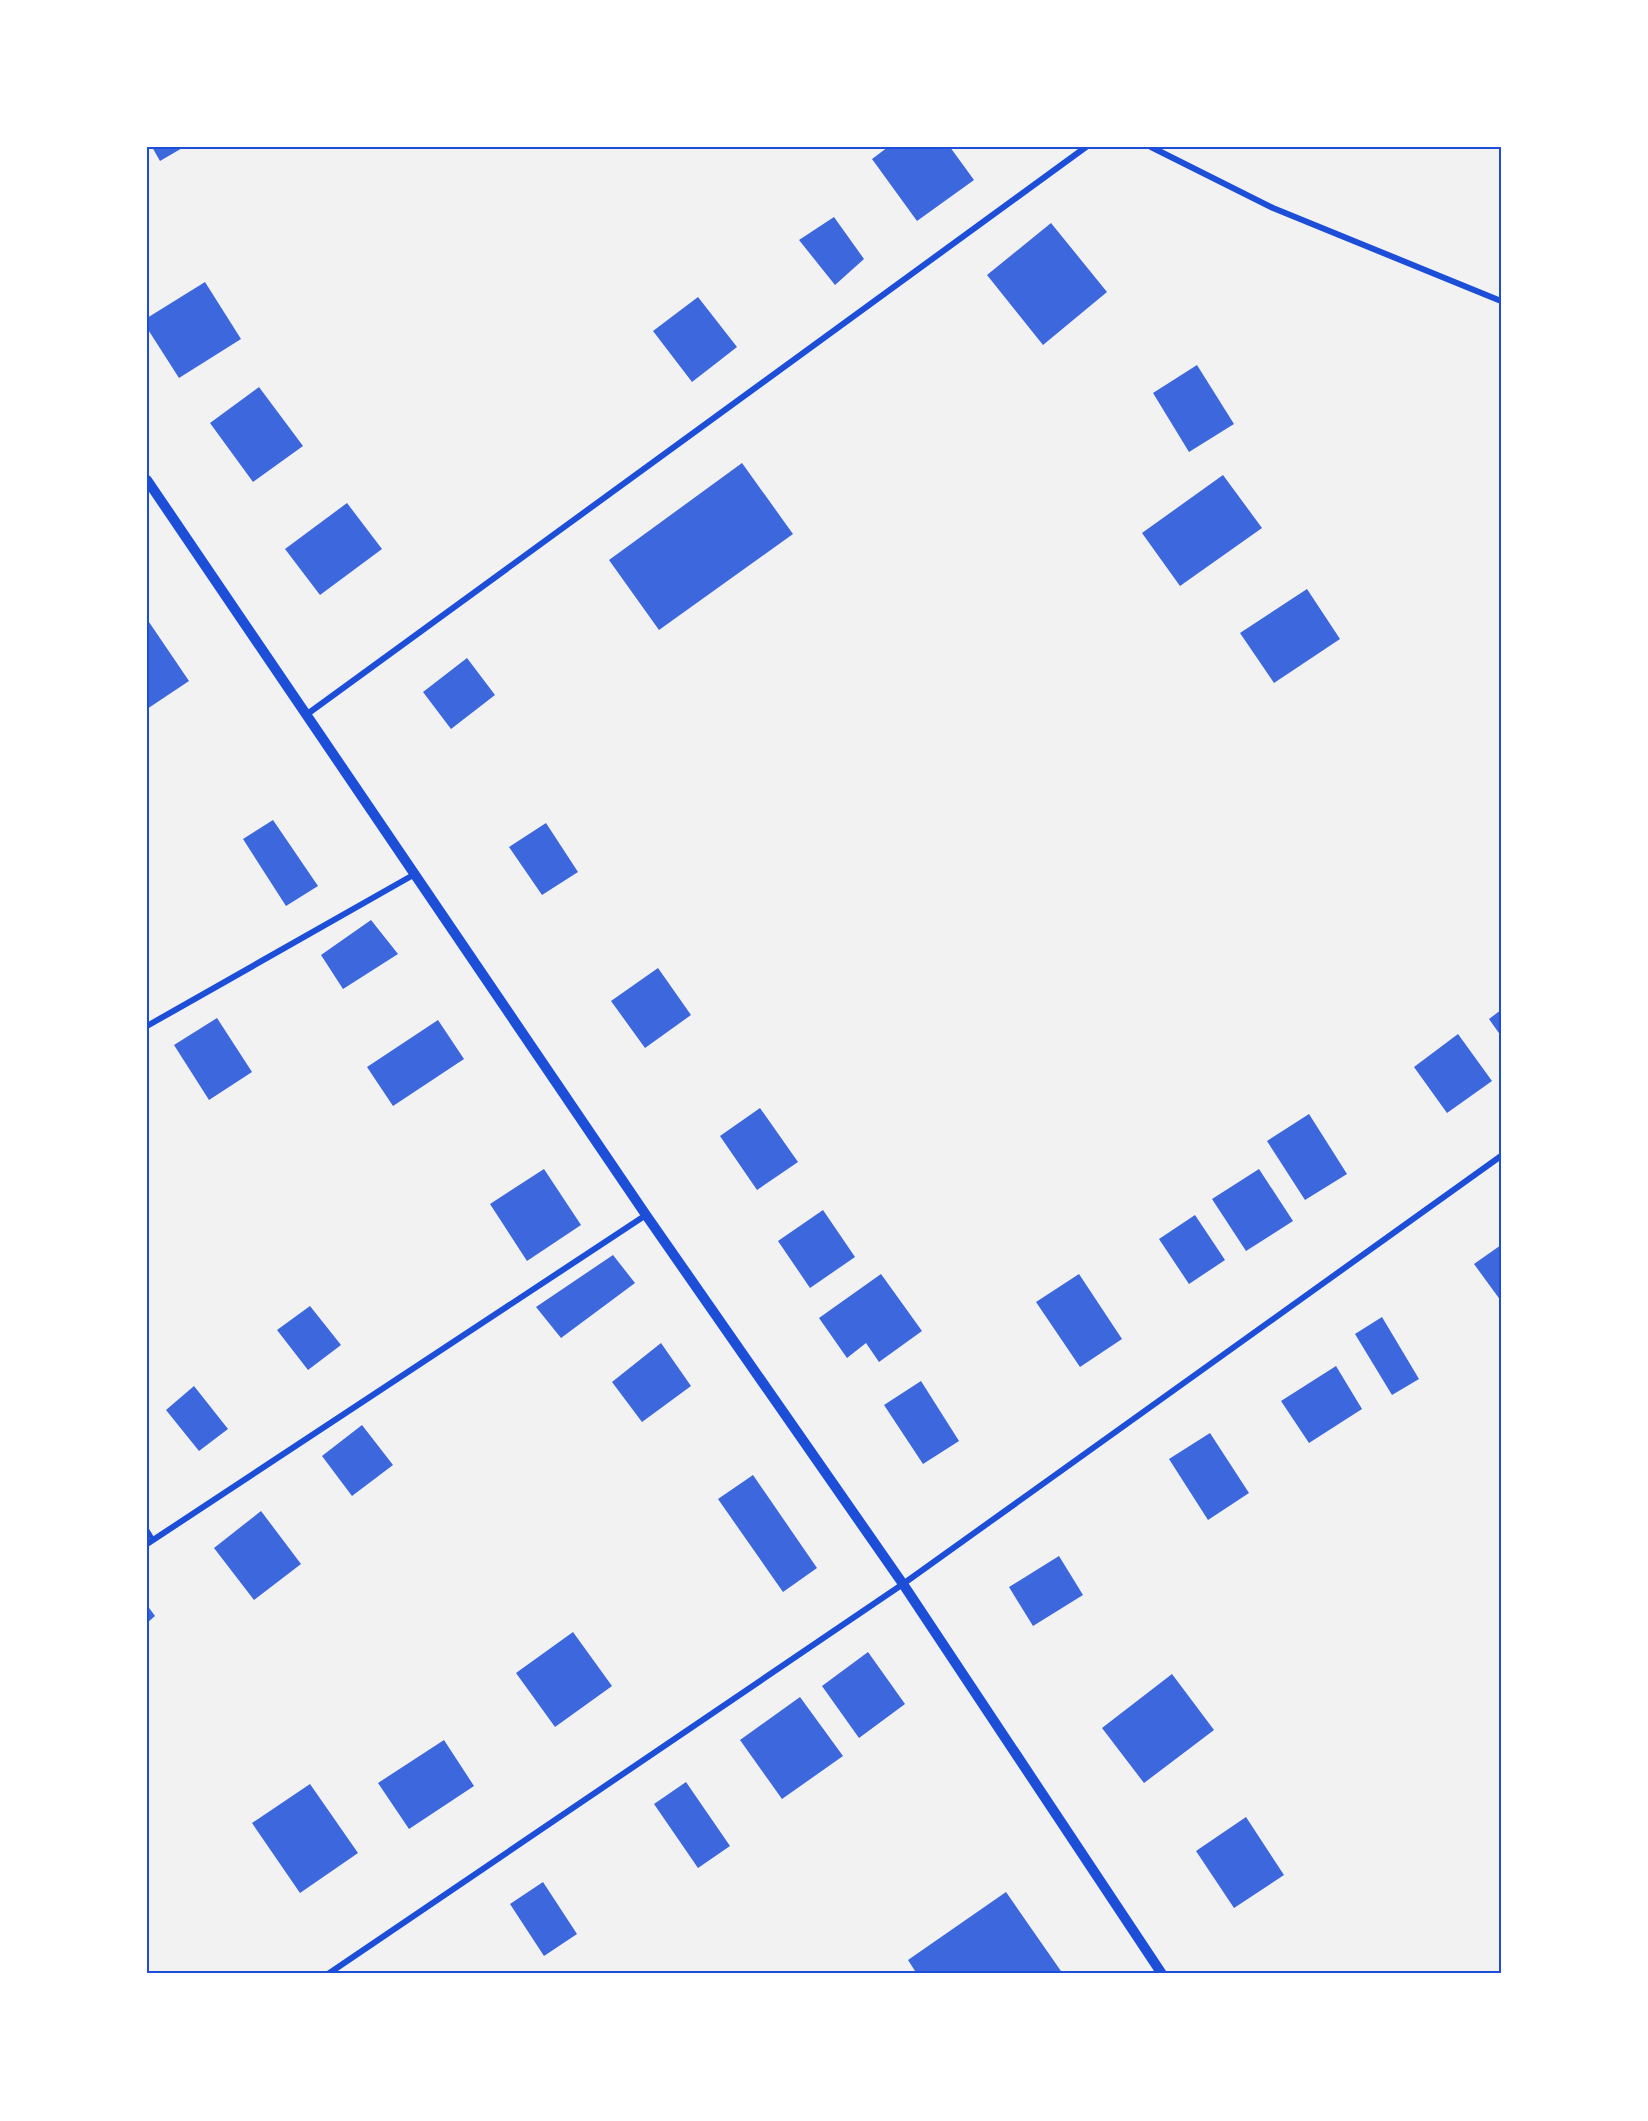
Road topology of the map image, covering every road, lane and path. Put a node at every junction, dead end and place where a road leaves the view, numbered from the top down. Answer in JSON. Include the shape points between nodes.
{"nodes":[{"id":1,"x":1086,"y":147,"type":"edge"},
{"id":2,"x":1151,"y":147,"type":"edge"},
{"id":3,"x":1501,"y":301,"type":"edge"},
{"id":4,"x":147,"y":480,"type":"edge"},
{"id":5,"x":306,"y":715,"type":"junction"},
{"id":6,"x":415,"y":874,"type":"junction"},
{"id":7,"x":147,"y":1026,"type":"edge"},
{"id":8,"x":1501,"y":1156,"type":"edge"},
{"id":9,"x":646,"y":1215,"type":"junction"},
{"id":10,"x":147,"y":1530,"type":"edge"},
{"id":11,"x":150,"y":1542,"type":"edge"},
{"id":12,"x":903,"y":1584,"type":"junction"},
{"id":13,"x":328,"y":1974,"type":"edge"},
{"id":14,"x":1162,"y":1974,"type":"edge"}],
"edges":[{"from":1,"to":5,"type":"street"},
{"from":2,"to":3,"type":"street","via":[[1273,208]]},
{"from":4,"to":5,"type":"street"},
{"from":5,"to":6,"type":"street"},
{"from":6,"to":7,"type":"street"},
{"from":6,"to":9,"type":"street"},
{"from":8,"to":12,"type":"street"},
{"from":9,"to":11,"type":"street"},
{"from":9,"to":12,"type":"street"},
{"from":10,"to":11,"type":"lane"},
{"from":12,"to":13,"type":"street"},
{"from":12,"to":14,"type":"street"}]}
